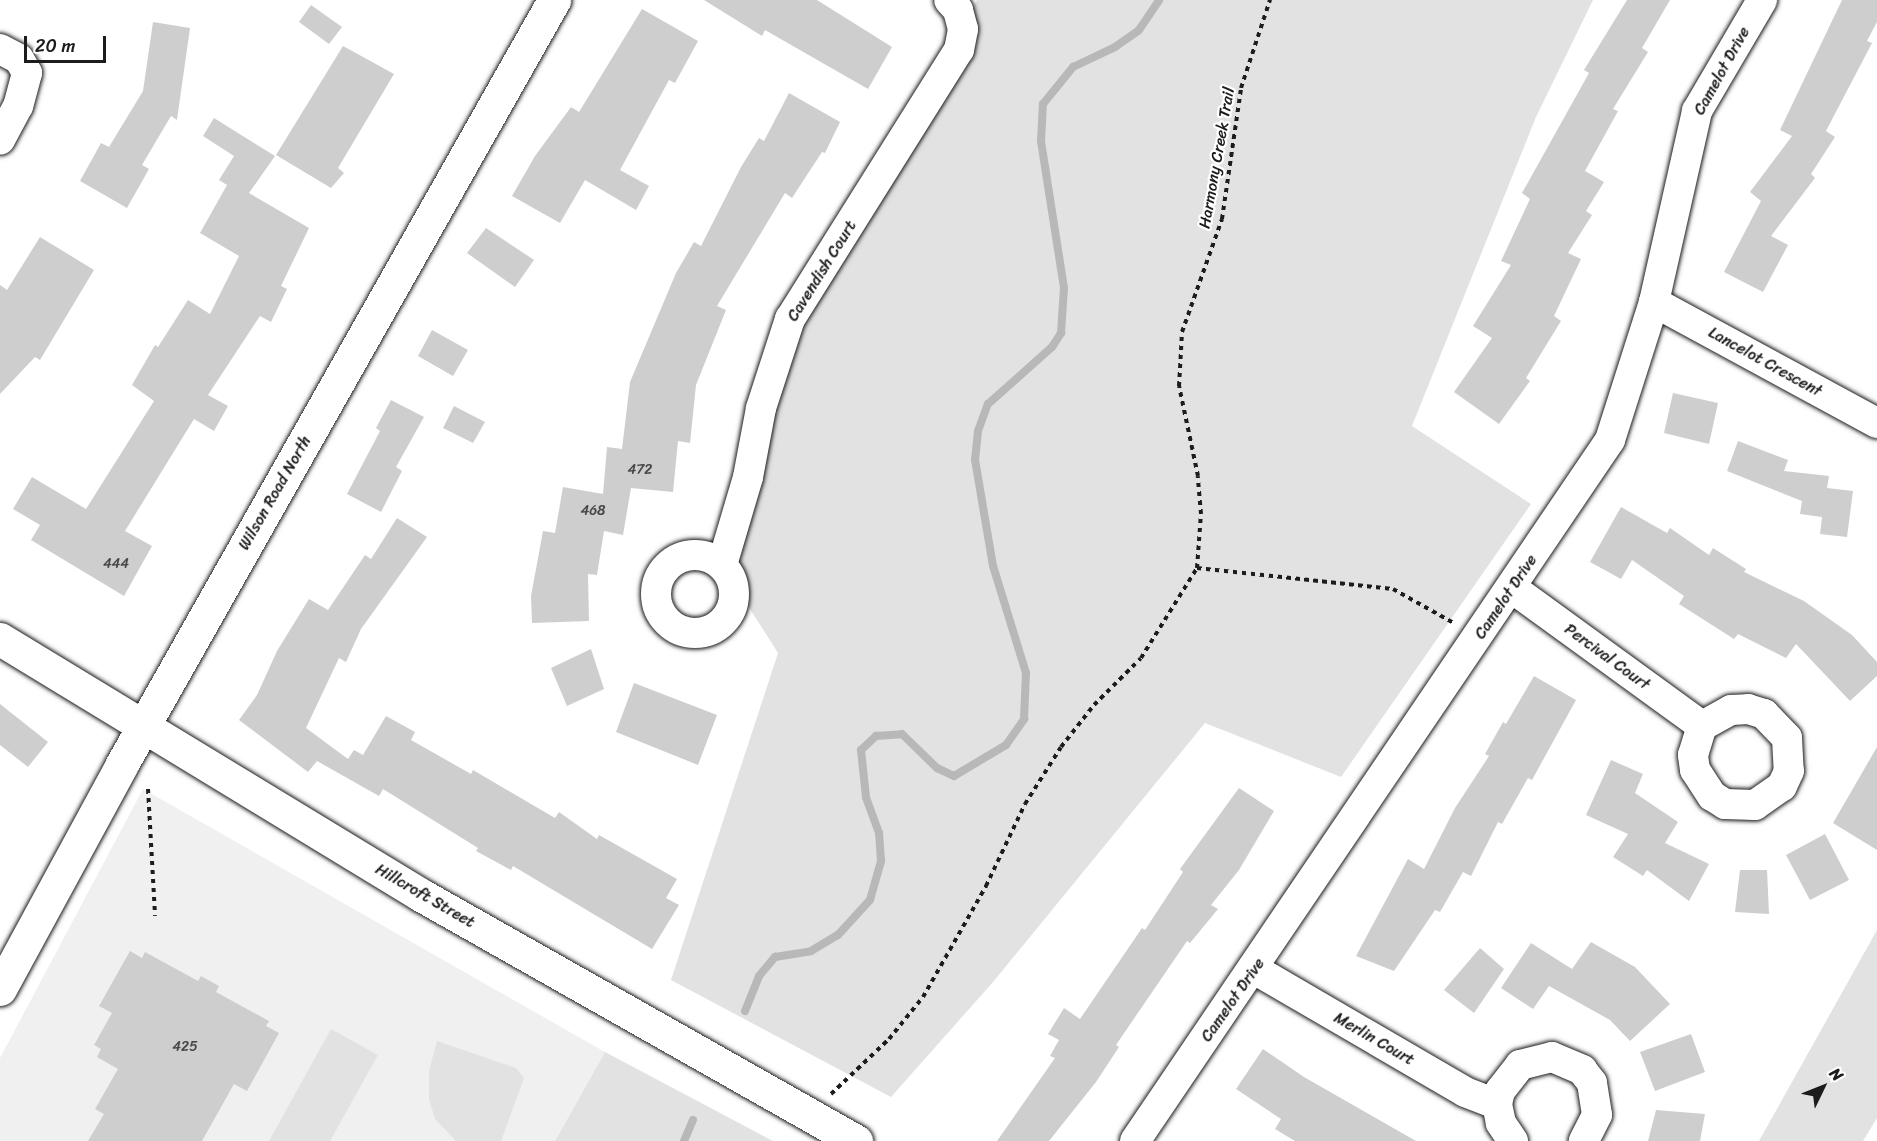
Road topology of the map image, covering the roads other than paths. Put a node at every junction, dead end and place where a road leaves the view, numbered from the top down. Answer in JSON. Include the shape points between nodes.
{"nodes":[{"id":1,"x":554,"y":0,"type":"edge"},
{"id":2,"x":949,"y":0,"type":"edge"},
{"id":3,"x":1762,"y":0,"type":"edge"},
{"id":4,"x":0,"y":49,"type":"edge"},
{"id":5,"x":0,"y":140,"type":"edge"},
{"id":6,"x":1654,"y":302,"type":"junction"},
{"id":7,"x":1877,"y":423,"type":"edge"},
{"id":8,"x":722,"y":565,"type":"dead end"},
{"id":9,"x":1512,"y":588,"type":"junction"},
{"id":10,"x":0,"y":639,"type":"edge"},
{"id":11,"x":1702,"y":726,"type":"dead end"},
{"id":12,"x":142,"y":728,"type":"junction"},
{"id":13,"x":1254,"y":969,"type":"junction"},
{"id":14,"x":0,"y":990,"type":"edge"},
{"id":15,"x":1497,"y":1104,"type":"junction"},
{"id":16,"x":856,"y":1141,"type":"edge"},
{"id":17,"x":1135,"y":1141,"type":"edge"},
{"id":18,"x":1513,"y":1141,"type":"edge"},
{"id":19,"x":1584,"y":1141,"type":"edge"}],
"edges":[{"from":1,"to":12,"type":"main road","name":"Wilson Road North"},
{"from":2,"to":8,"type":"street","name":"Cavendish Court","via":[[958,10],[963,28],[959,50],[790,319],[760,408],[748,477]]},
{"from":3,"to":6,"type":"street","name":"Camelot Drive","via":[[1697,111]]},
{"from":4,"to":5,"type":"street","via":[[19,59],[27,73],[18,106]]},
{"from":6,"to":7,"type":"street","name":"Lancelot Crescent"},
{"from":6,"to":9,"type":"street","name":"Camelot Drive","via":[[1610,440]]},
{"from":9,"to":11,"type":"street","name":"Percival Court"},
{"from":9,"to":13,"type":"street","name":"Camelot Drive"},
{"from":10,"to":12,"type":"main road","name":"Hillcroft Street"},
{"from":12,"to":14,"type":"main road","name":"Wilson Road North"},
{"from":12,"to":16,"type":"main road","name":"Hillcroft Street","via":[[421,895]]},
{"from":13,"to":15,"type":"street","name":"Merlin Court","via":[[1465,1092]]},
{"from":13,"to":17,"type":"street","name":"Camelot Drive"},
{"from":15,"to":18,"type":"street","via":[[1501,1123]]},
{"from":15,"to":19,"type":"street","via":[[1508,1077],[1520,1065],[1535,1058],[1568,1061],[1582,1070],[1598,1099],[1597,1115]]}]}
